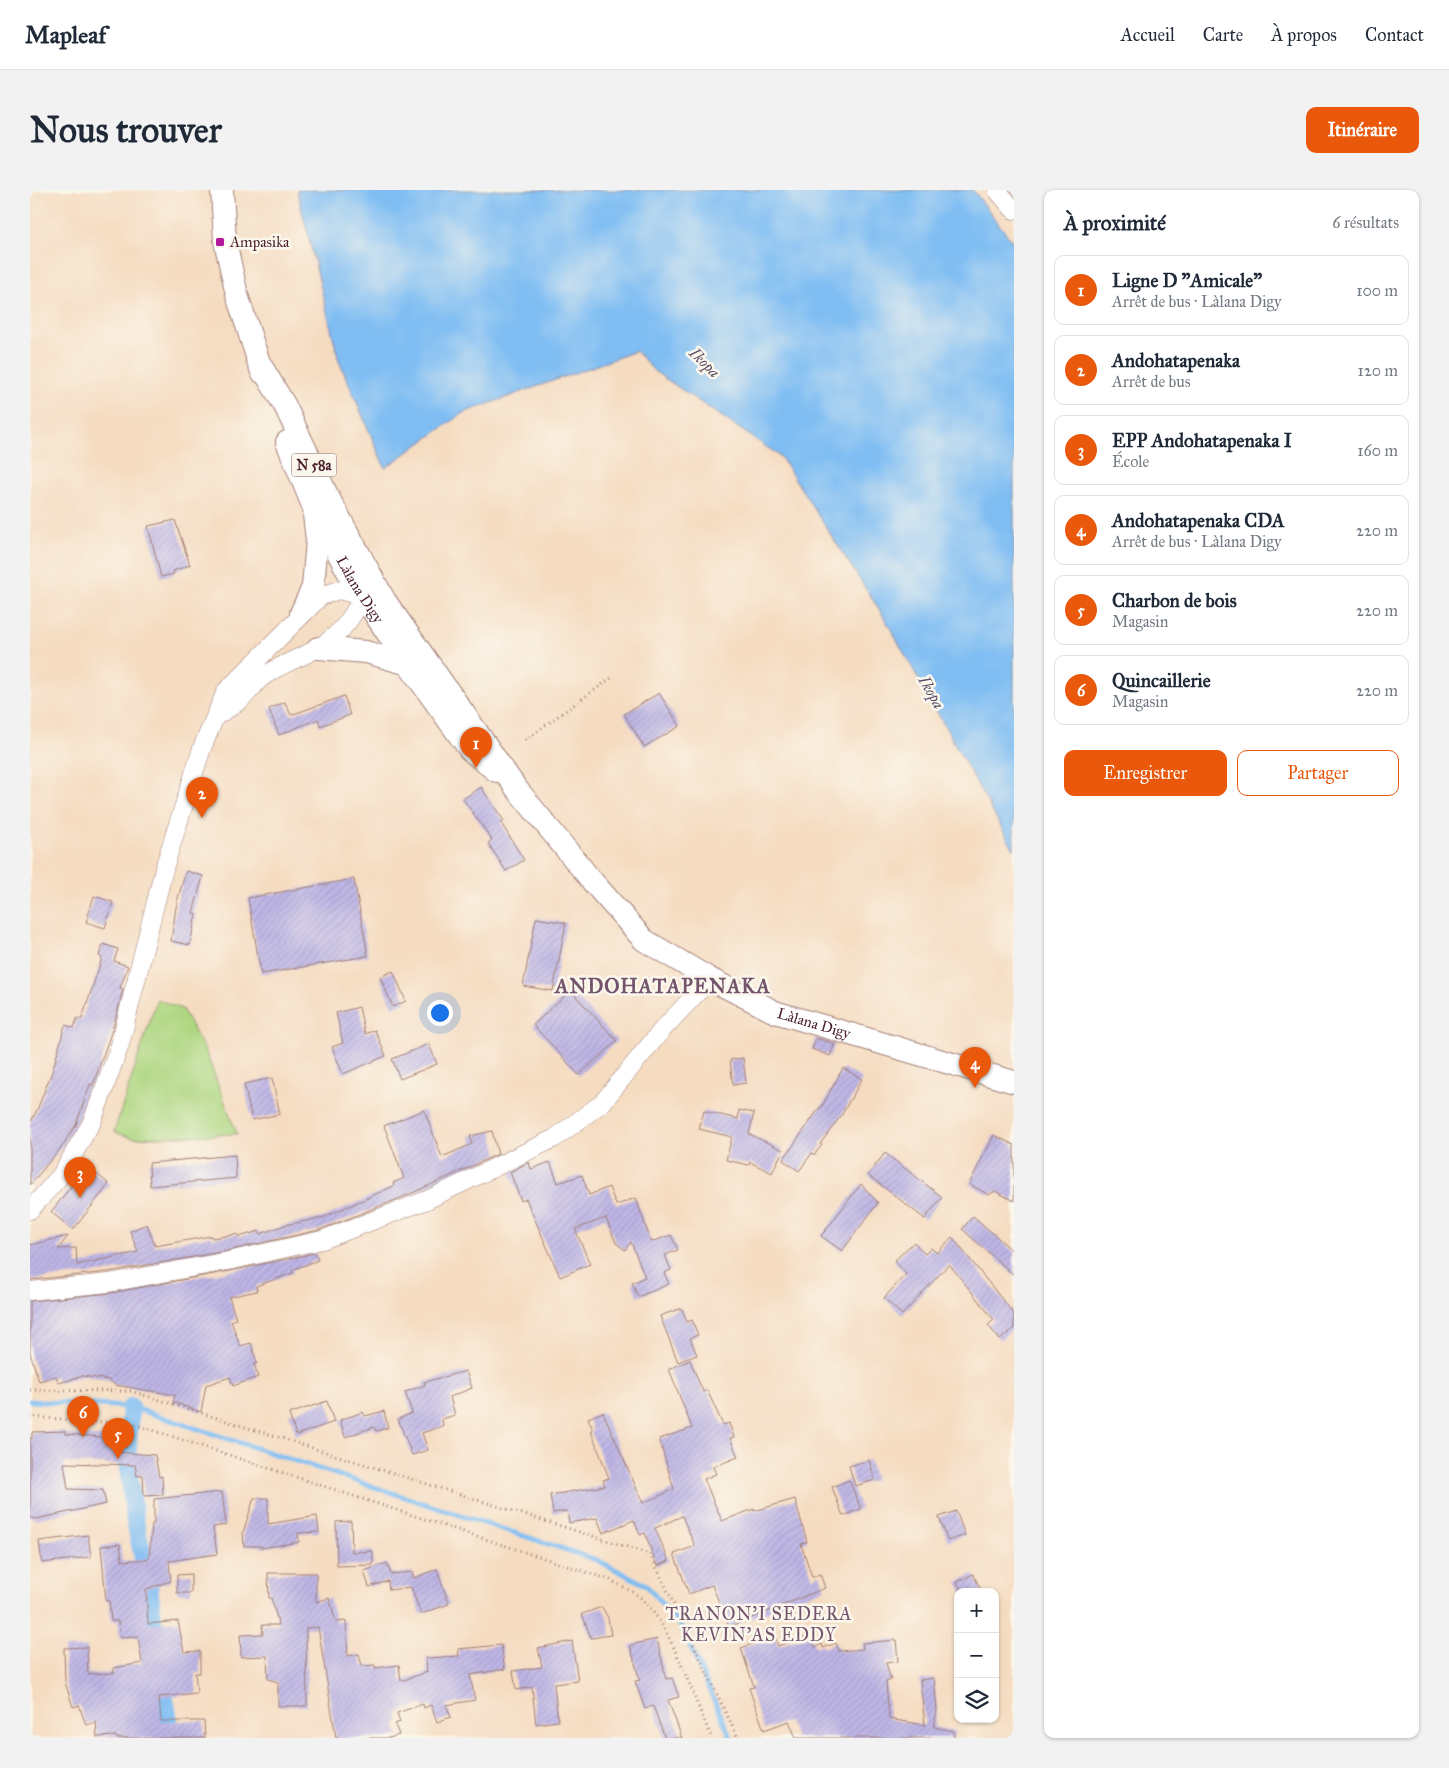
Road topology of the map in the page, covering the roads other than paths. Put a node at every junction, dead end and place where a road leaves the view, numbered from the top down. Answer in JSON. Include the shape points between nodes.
{"nodes":[{"id":1,"x":222,"y":190,"type":"edge"},
{"id":2,"x":997,"y":190,"type":"edge"},
{"id":3,"x":1014,"y":210,"type":"edge"},
{"id":4,"x":257,"y":359,"type":"junction"},
{"id":5,"x":314,"y":506,"type":"junction"},
{"id":6,"x":368,"y":572,"type":"junction"},
{"id":7,"x":363,"y":596,"type":"junction"},
{"id":8,"x":385,"y":601,"type":"junction"},
{"id":9,"x":301,"y":613,"type":"junction"},
{"id":10,"x":318,"y":648,"type":"junction"},
{"id":11,"x":408,"y":664,"type":"junction"},
{"id":12,"x":216,"y":716,"type":"junction"},
{"id":13,"x":516,"y":788,"type":"junction"},
{"id":14,"x":710,"y":979,"type":"junction"},
{"id":15,"x":1014,"y":1082,"type":"edge"},
{"id":16,"x":30,"y":1210,"type":"edge"},
{"id":17,"x":30,"y":1291,"type":"edge"}],
"edges":[{"from":1,"to":4,"type":"main road","name":"Làlana Digy","number":"N 58a","via":[[225,240],[237,295]]},
{"from":2,"to":3,"type":"street"},
{"from":4,"to":5,"type":"main road","name":"Làlana Digy","number":"N 58a","via":[[275,413]]},
{"from":4,"to":6,"type":"main road","name":"Làlana Digy","number":"N 58a","via":[[285,406]]},
{"from":5,"to":7,"type":"main road","name":"Làlana Digy","number":"N 58a"},
{"from":5,"to":9,"type":"main road","via":[[317,540],[314,581]]},
{"from":6,"to":7,"type":"street"},
{"from":6,"to":8,"type":"main road","name":"Làlana Digy","number":"N 58a"},
{"from":7,"to":8,"type":"street"},
{"from":7,"to":9,"type":"street","via":[[339,590],[321,596]]},
{"from":7,"to":10,"type":"street","via":[[350,619]]},
{"from":7,"to":11,"type":"main road","name":"Làlana Digy","number":"N 58a"},
{"from":8,"to":13,"type":"main road","name":"Làlana Digy","number":"N 58a"},
{"from":9,"to":12,"type":"street","via":[[226,691]]},
{"from":10,"to":11,"type":"main road","via":[[366,652]]},
{"from":10,"to":12,"type":"street","via":[[293,658],[261,679],[239,701]]},
{"from":11,"to":13,"type":"main road","name":"Làlana Digy","number":"N 58a","via":[[470,750]]},
{"from":12,"to":16,"type":"street","via":[[202,748],[165,865],[120,1045],[92,1122],[61,1175]]},
{"from":13,"to":14,"type":"main road","name":"Làlana Digy","number":"N 58a","via":[[644,940]]},
{"from":14,"to":15,"type":"main road","name":"Làlana Digy","number":"N 58a","via":[[775,1012]]},
{"from":14,"to":17,"type":"street","via":[[662,1030],[602,1103],[555,1138],[427,1200],[322,1240],[109,1283]]}]}
